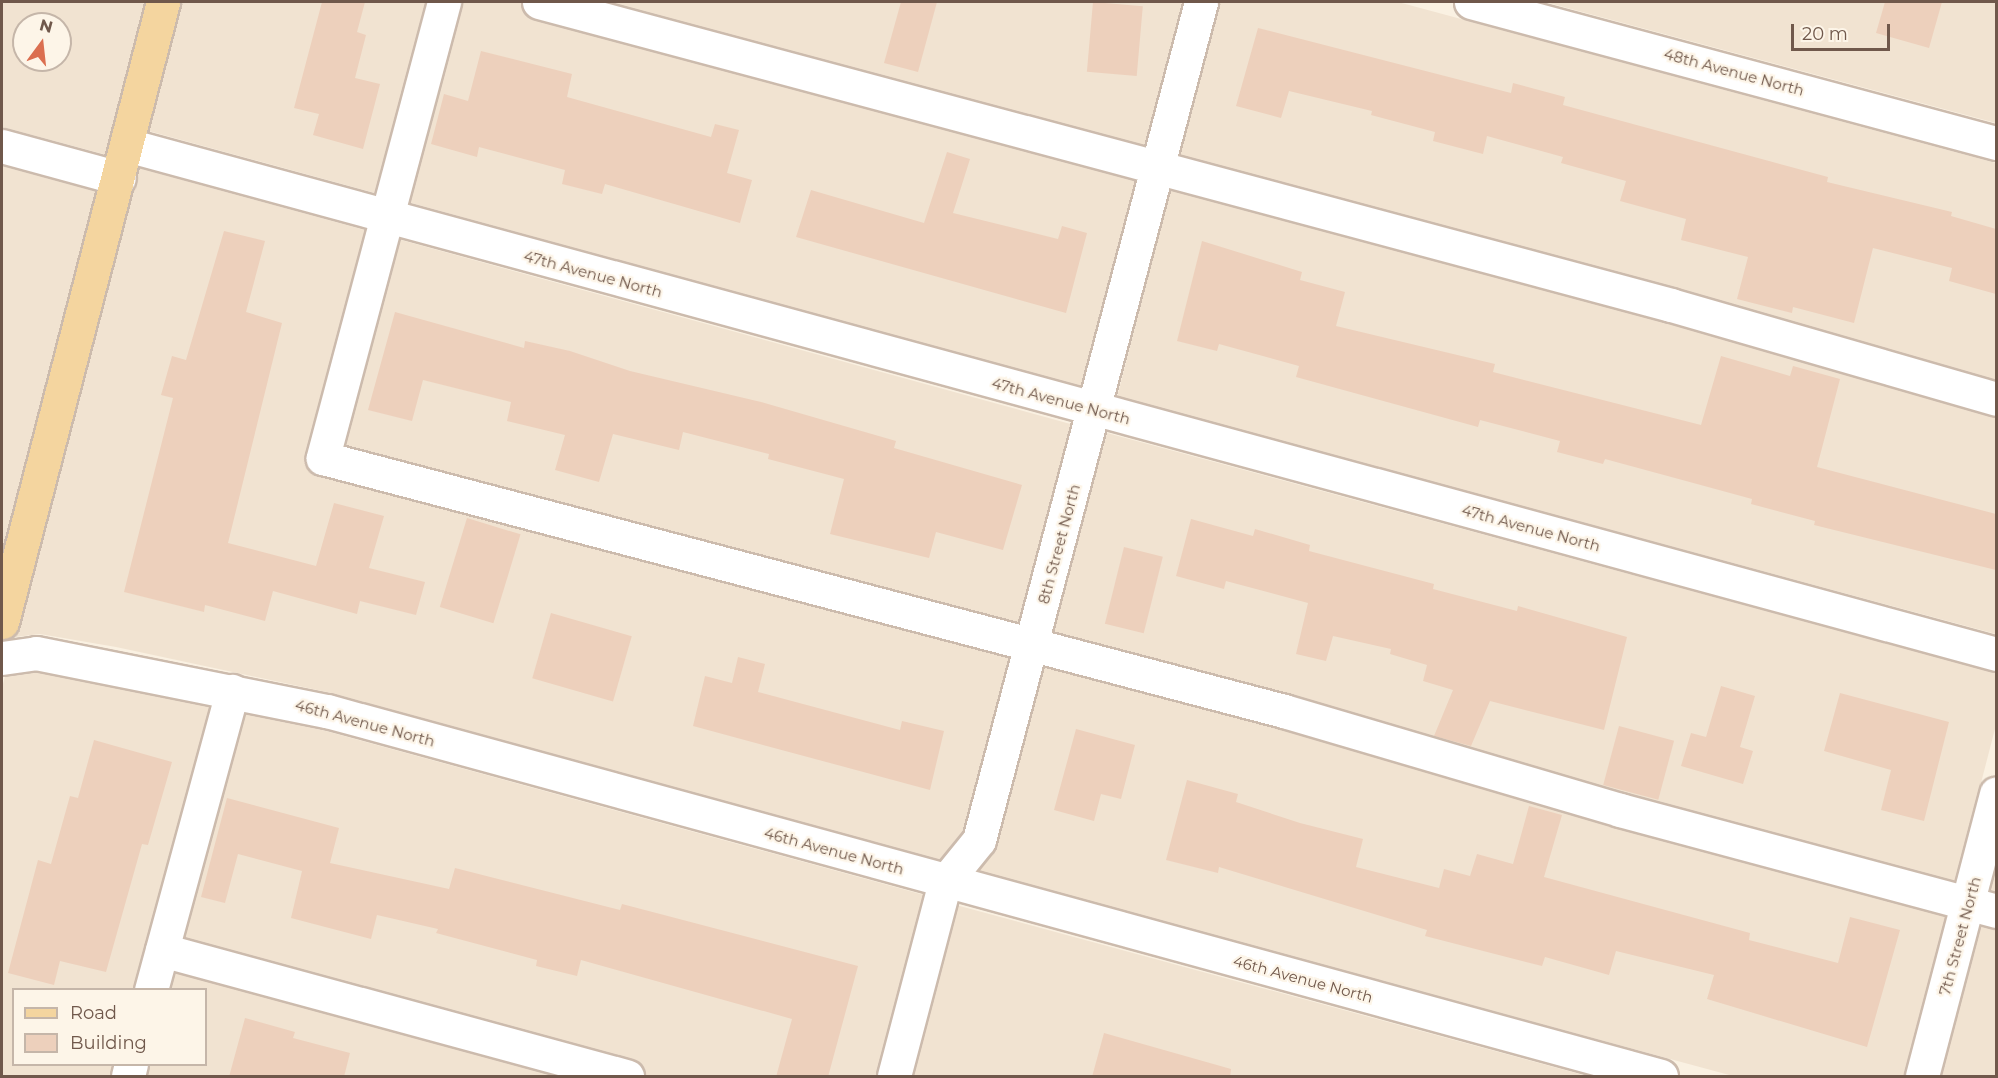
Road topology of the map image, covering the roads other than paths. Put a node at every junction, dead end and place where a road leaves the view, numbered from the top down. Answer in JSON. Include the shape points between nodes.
{"nodes":[{"id":1,"x":163,"y":2,"type":"edge"},
{"id":2,"x":444,"y":2,"type":"edge"},
{"id":3,"x":539,"y":2,"type":"edge"},
{"id":4,"x":1202,"y":2,"type":"edge"},
{"id":5,"x":1472,"y":2,"type":"edge"},
{"id":6,"x":1996,"y":143,"type":"edge"},
{"id":7,"x":2,"y":146,"type":"edge"},
{"id":8,"x":127,"y":146,"type":"junction"},
{"id":9,"x":1160,"y":168,"type":"junction"},
{"id":10,"x":119,"y":178,"type":"junction"},
{"id":11,"x":386,"y":218,"type":"junction"},
{"id":12,"x":1996,"y":399,"type":"edge"},
{"id":13,"x":1096,"y":411,"type":"junction"},
{"id":14,"x":2,"y":622,"type":"edge"},
{"id":15,"x":1031,"y":647,"type":"junction"},
{"id":16,"x":1996,"y":654,"type":"edge"},
{"id":17,"x":2,"y":658,"type":"edge"},
{"id":18,"x":232,"y":691,"type":"junction"},
{"id":19,"x":1996,"y":794,"type":"edge"},
{"id":20,"x":945,"y":882,"type":"junction"},
{"id":21,"x":1983,"y":907,"type":"edge"},
{"id":22,"x":162,"y":950,"type":"junction"},
{"id":23,"x":152,"y":988,"type":"edge"},
{"id":24,"x":627,"y":1077,"type":"edge"},
{"id":25,"x":894,"y":1077,"type":"edge"},
{"id":26,"x":1661,"y":1077,"type":"edge"},
{"id":27,"x":1922,"y":1077,"type":"edge"}],
"edges":[{"from":1,"to":8,"type":"main road"},
{"from":2,"to":11,"type":"street"},
{"from":3,"to":9,"type":"street"},
{"from":4,"to":9,"type":"street","name":"8th Street North"},
{"from":5,"to":6,"type":"street","name":"48th Avenue North"},
{"from":7,"to":10,"type":"street"},
{"from":8,"to":10,"type":"main road"},
{"from":8,"to":11,"type":"street","name":"47th Avenue North"},
{"from":9,"to":12,"type":"street","via":[[1671,305]]},
{"from":9,"to":13,"type":"street","name":"8th Street North"},
{"from":10,"to":14,"type":"main road"},
{"from":11,"to":13,"type":"street","name":"47th Avenue North"},
{"from":11,"to":15,"type":"street","via":[[323,458],[647,541]]},
{"from":13,"to":15,"type":"street","name":"8th Street North"},
{"from":13,"to":16,"type":"street","name":"47th Avenue North"},
{"from":15,"to":20,"type":"street","name":"8th Street North","via":[[979,840]]},
{"from":15,"to":21,"type":"street","via":[[1284,711],[1620,810]]},
{"from":17,"to":18,"type":"street","name":"46th Avenue North","via":[[36,653]]},
{"from":18,"to":20,"type":"street","name":"46th Avenue North","via":[[327,711]]},
{"from":18,"to":22,"type":"street"},
{"from":19,"to":21,"type":"street","name":"7th Street North"},
{"from":20,"to":25,"type":"street","name":"8th Street North"},
{"from":20,"to":26,"type":"street","name":"46th Avenue North"},
{"from":21,"to":27,"type":"street","name":"7th Street North"},
{"from":22,"to":23,"type":"street"},
{"from":22,"to":24,"type":"street"}]}
